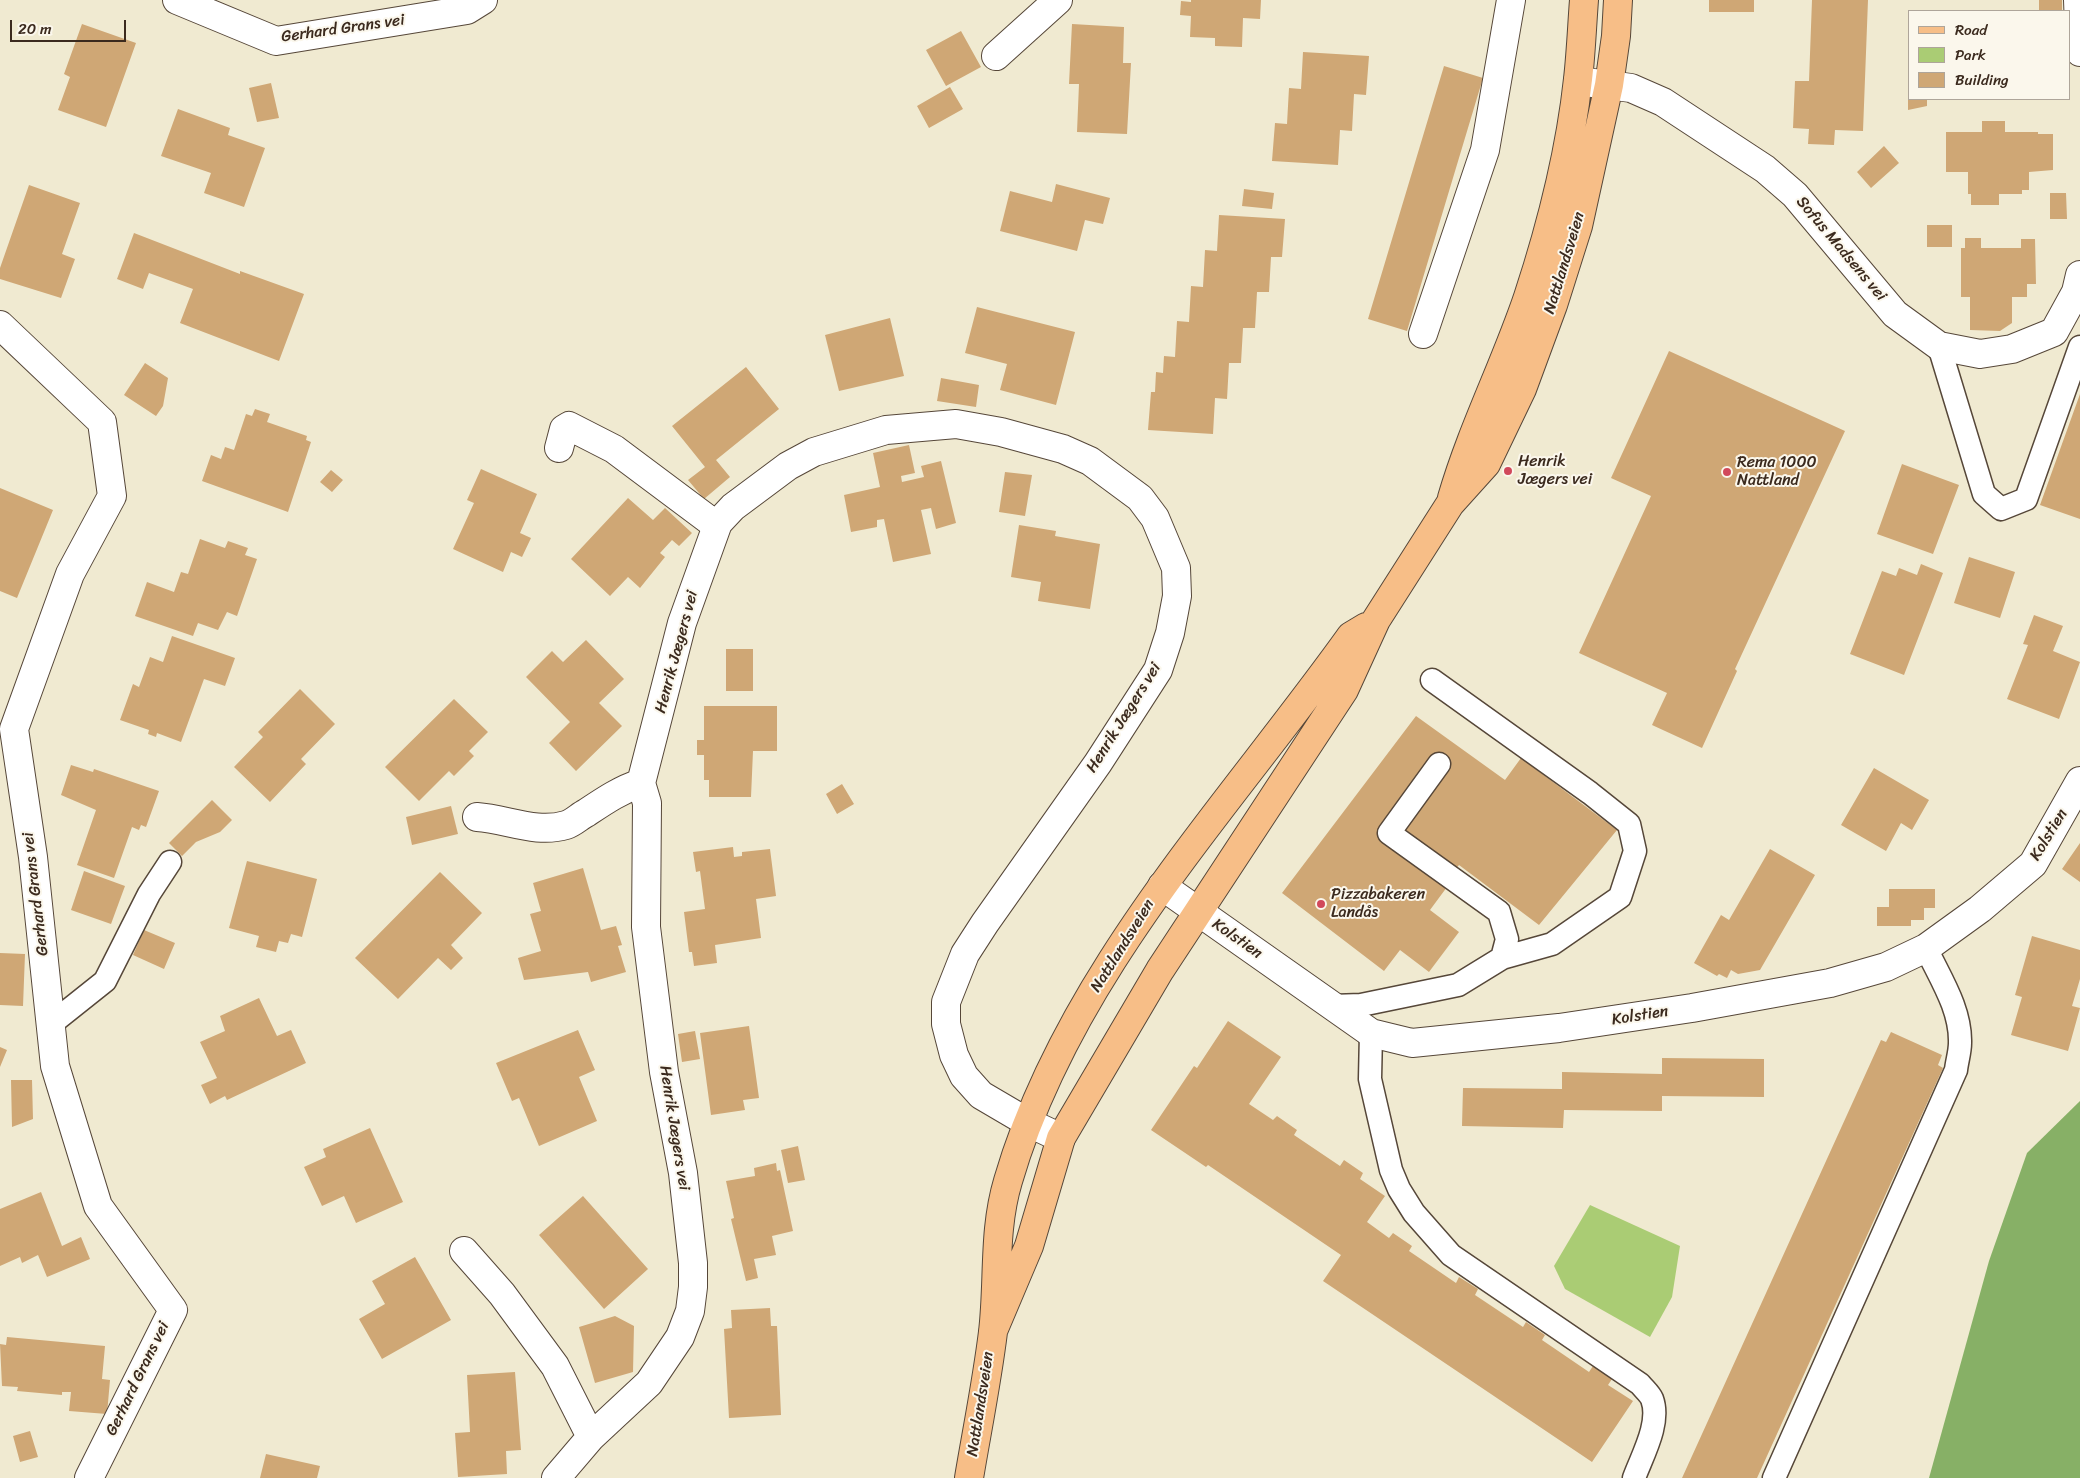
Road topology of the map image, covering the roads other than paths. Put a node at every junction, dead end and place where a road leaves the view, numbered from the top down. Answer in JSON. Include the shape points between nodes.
{"nodes":[{"id":1,"x":177,"y":0,"type":"edge"},
{"id":2,"x":483,"y":0,"type":"edge"},
{"id":3,"x":1058,"y":0,"type":"edge"},
{"id":4,"x":1511,"y":0,"type":"edge"},
{"id":5,"x":1584,"y":0,"type":"edge"},
{"id":6,"x":1618,"y":0,"type":"edge"},
{"id":7,"x":2078,"y":0,"type":"edge"},
{"id":8,"x":2080,"y":52,"type":"edge"},
{"id":9,"x":996,"y":56,"type":"dead end"},
{"id":10,"x":1578,"y":81,"type":"junction"},
{"id":11,"x":1609,"y":85,"type":"junction"},
{"id":12,"x":2080,"y":275,"type":"edge"},
{"id":13,"x":0,"y":325,"type":"edge"},
{"id":14,"x":1423,"y":334,"type":"dead end"},
{"id":15,"x":1939,"y":346,"type":"junction"},
{"id":16,"x":2080,"y":347,"type":"edge"},
{"id":17,"x":559,"y":448,"type":"dead end"},
{"id":18,"x":1450,"y":504,"type":"junction"},
{"id":19,"x":718,"y":524,"type":"junction"},
{"id":20,"x":1376,"y":620,"type":"junction"},
{"id":21,"x":1432,"y":680,"type":"dead end"},
{"id":22,"x":1439,"y":764,"type":"dead end"},
{"id":23,"x":2080,"y":781,"type":"edge"},
{"id":24,"x":641,"y":783,"type":"junction"},
{"id":25,"x":477,"y":817,"type":"dead end"},
{"id":26,"x":170,"y":862,"type":"dead end"},
{"id":27,"x":1162,"y":886,"type":"junction"},
{"id":28,"x":1199,"y":912,"type":"junction"},
{"id":29,"x":1926,"y":948,"type":"junction"},
{"id":30,"x":1502,"y":958,"type":"junction"},
{"id":31,"x":1332,"y":1006,"type":"junction"},
{"id":32,"x":50,"y":1024,"type":"junction"},
{"id":33,"x":1371,"y":1033,"type":"junction"},
{"id":34,"x":1027,"y":1122,"type":"junction"},
{"id":35,"x":1061,"y":1138,"type":"junction"},
{"id":36,"x":464,"y":1251,"type":"dead end"},
{"id":37,"x":993,"y":1331,"type":"junction"},
{"id":38,"x":591,"y":1437,"type":"junction"},
{"id":39,"x":89,"y":1478,"type":"edge"},
{"id":40,"x":556,"y":1478,"type":"edge"},
{"id":41,"x":969,"y":1478,"type":"edge"},
{"id":42,"x":1634,"y":1478,"type":"edge"},
{"id":43,"x":1774,"y":1478,"type":"edge"}],
"edges":[{"from":1,"to":2,"type":"street","name":"Gerhard Grans vei","via":[[276,41],[467,10]]},
{"from":3,"to":9,"type":"street"},
{"from":4,"to":14,"type":"street","via":[[1485,150]]},
{"from":5,"to":10,"type":"main road","name":"Nattlandsveien"},
{"from":6,"to":11,"type":"main road","name":"Nattlandsveien"},
{"from":7,"to":8,"type":"street"},
{"from":10,"to":11,"type":"street","name":"Sofus Madsens vei"},
{"from":10,"to":18,"type":"main road","name":"Nattlandsveien","via":[[1558,191],[1528,296],[1498,379],[1464,457]]},
{"from":11,"to":15,"type":"street","name":"Sofus Madsens vei","via":[[1631,88],[1663,102],[1765,169],[1794,194],[1896,314]]},
{"from":11,"to":18,"type":"main road","name":"Nattlandsveien","via":[[1578,226],[1522,388],[1486,464]]},
{"from":12,"to":15,"type":"street","name":"Sofus Madsens vei","via":[[2076,292],[2054,332],[2012,349],[1980,354]]},
{"from":13,"to":32,"type":"street","name":"Gerhard Grans vei","via":[[102,422],[112,496],[70,574],[14,728],[33,857]]},
{"from":15,"to":16,"type":"lane","via":[[1984,494],[2001,509],[2026,500]]},
{"from":17,"to":19,"type":"street","via":[[564,429],[569,426],[614,449]]},
{"from":18,"to":20,"type":"main road","name":"Nattlandsveien"},
{"from":19,"to":24,"type":"street","name":"Henrik Jægers vei","via":[[682,623]]},
{"from":19,"to":34,"type":"street","name":"Henrik Jægers vei","via":[[732,507],[788,466],[814,452],[886,430],[956,424],[1010,434],[1090,460],[1140,498],[1155,518],[1176,568],[1176,596],[1170,633],[1158,670],[1098,763],[965,954],[946,1002],[946,1024],[954,1055],[964,1076],[981,1095]]},
{"from":20,"to":27,"type":"main road","name":"Nattlandsveien","via":[[1352,636]]},
{"from":20,"to":28,"type":"main road","name":"Nattlandsveien","via":[[1344,690]]},
{"from":21,"to":30,"type":"lane","via":[[1629,824],[1635,851],[1620,897],[1552,944]]},
{"from":22,"to":30,"type":"lane","via":[[1389,833],[1499,912],[1507,939]]},
{"from":23,"to":29,"type":"street","name":"Kolstien","via":[[2033,864],[1980,909]]},
{"from":24,"to":25,"type":"street","via":[[623,789],[567,825],[544,828]]},
{"from":24,"to":38,"type":"street","name":"Henrik Jægers vei","via":[[647,802],[646,927],[664,1072],[683,1173],[693,1287],[690,1311],[680,1336],[649,1383]]},
{"from":26,"to":32,"type":"lane","via":[[149,894],[105,981]]},
{"from":27,"to":28,"type":"street","name":"Kolstien"},
{"from":27,"to":34,"type":"main road","name":"Nattlandsveien","via":[[1121,947],[1052,1065]]},
{"from":28,"to":31,"type":"street","name":"Kolstien"},
{"from":28,"to":35,"type":"main road","name":"Nattlandsveien","via":[[1160,970]]},
{"from":29,"to":33,"type":"street","name":"Kolstien","via":[[1886,967],[1830,983],[1692,1008],[1560,1028],[1412,1043]]},
{"from":29,"to":43,"type":"lane","via":[[1958,1020],[1960,1043],[1956,1070]]},
{"from":30,"to":31,"type":"lane","via":[[1458,986],[1361,1005]]},
{"from":31,"to":33,"type":"street","name":"Kolstien"},
{"from":32,"to":39,"type":"street","name":"Gerhard Grans vei","via":[[55,1066],[98,1206],[173,1310]]},
{"from":33,"to":42,"type":"lane","via":[[1370,1079],[1391,1170],[1414,1213],[1452,1255],[1640,1384],[1652,1398],[1653,1424]]},
{"from":34,"to":35,"type":"street","name":"Henrik Jægers vei"},
{"from":34,"to":37,"type":"main road","name":"Nattlandsveien","via":[[1007,1183],[996,1244]]},
{"from":35,"to":37,"type":"main road","name":"Nattlandsveien","via":[[1029,1246]]},
{"from":36,"to":38,"type":"street","via":[[502,1294],[555,1366]]},
{"from":37,"to":41,"type":"main road","name":"Nattlandsveien"},
{"from":38,"to":40,"type":"street","name":"Henrik Jægers vei"}]}
